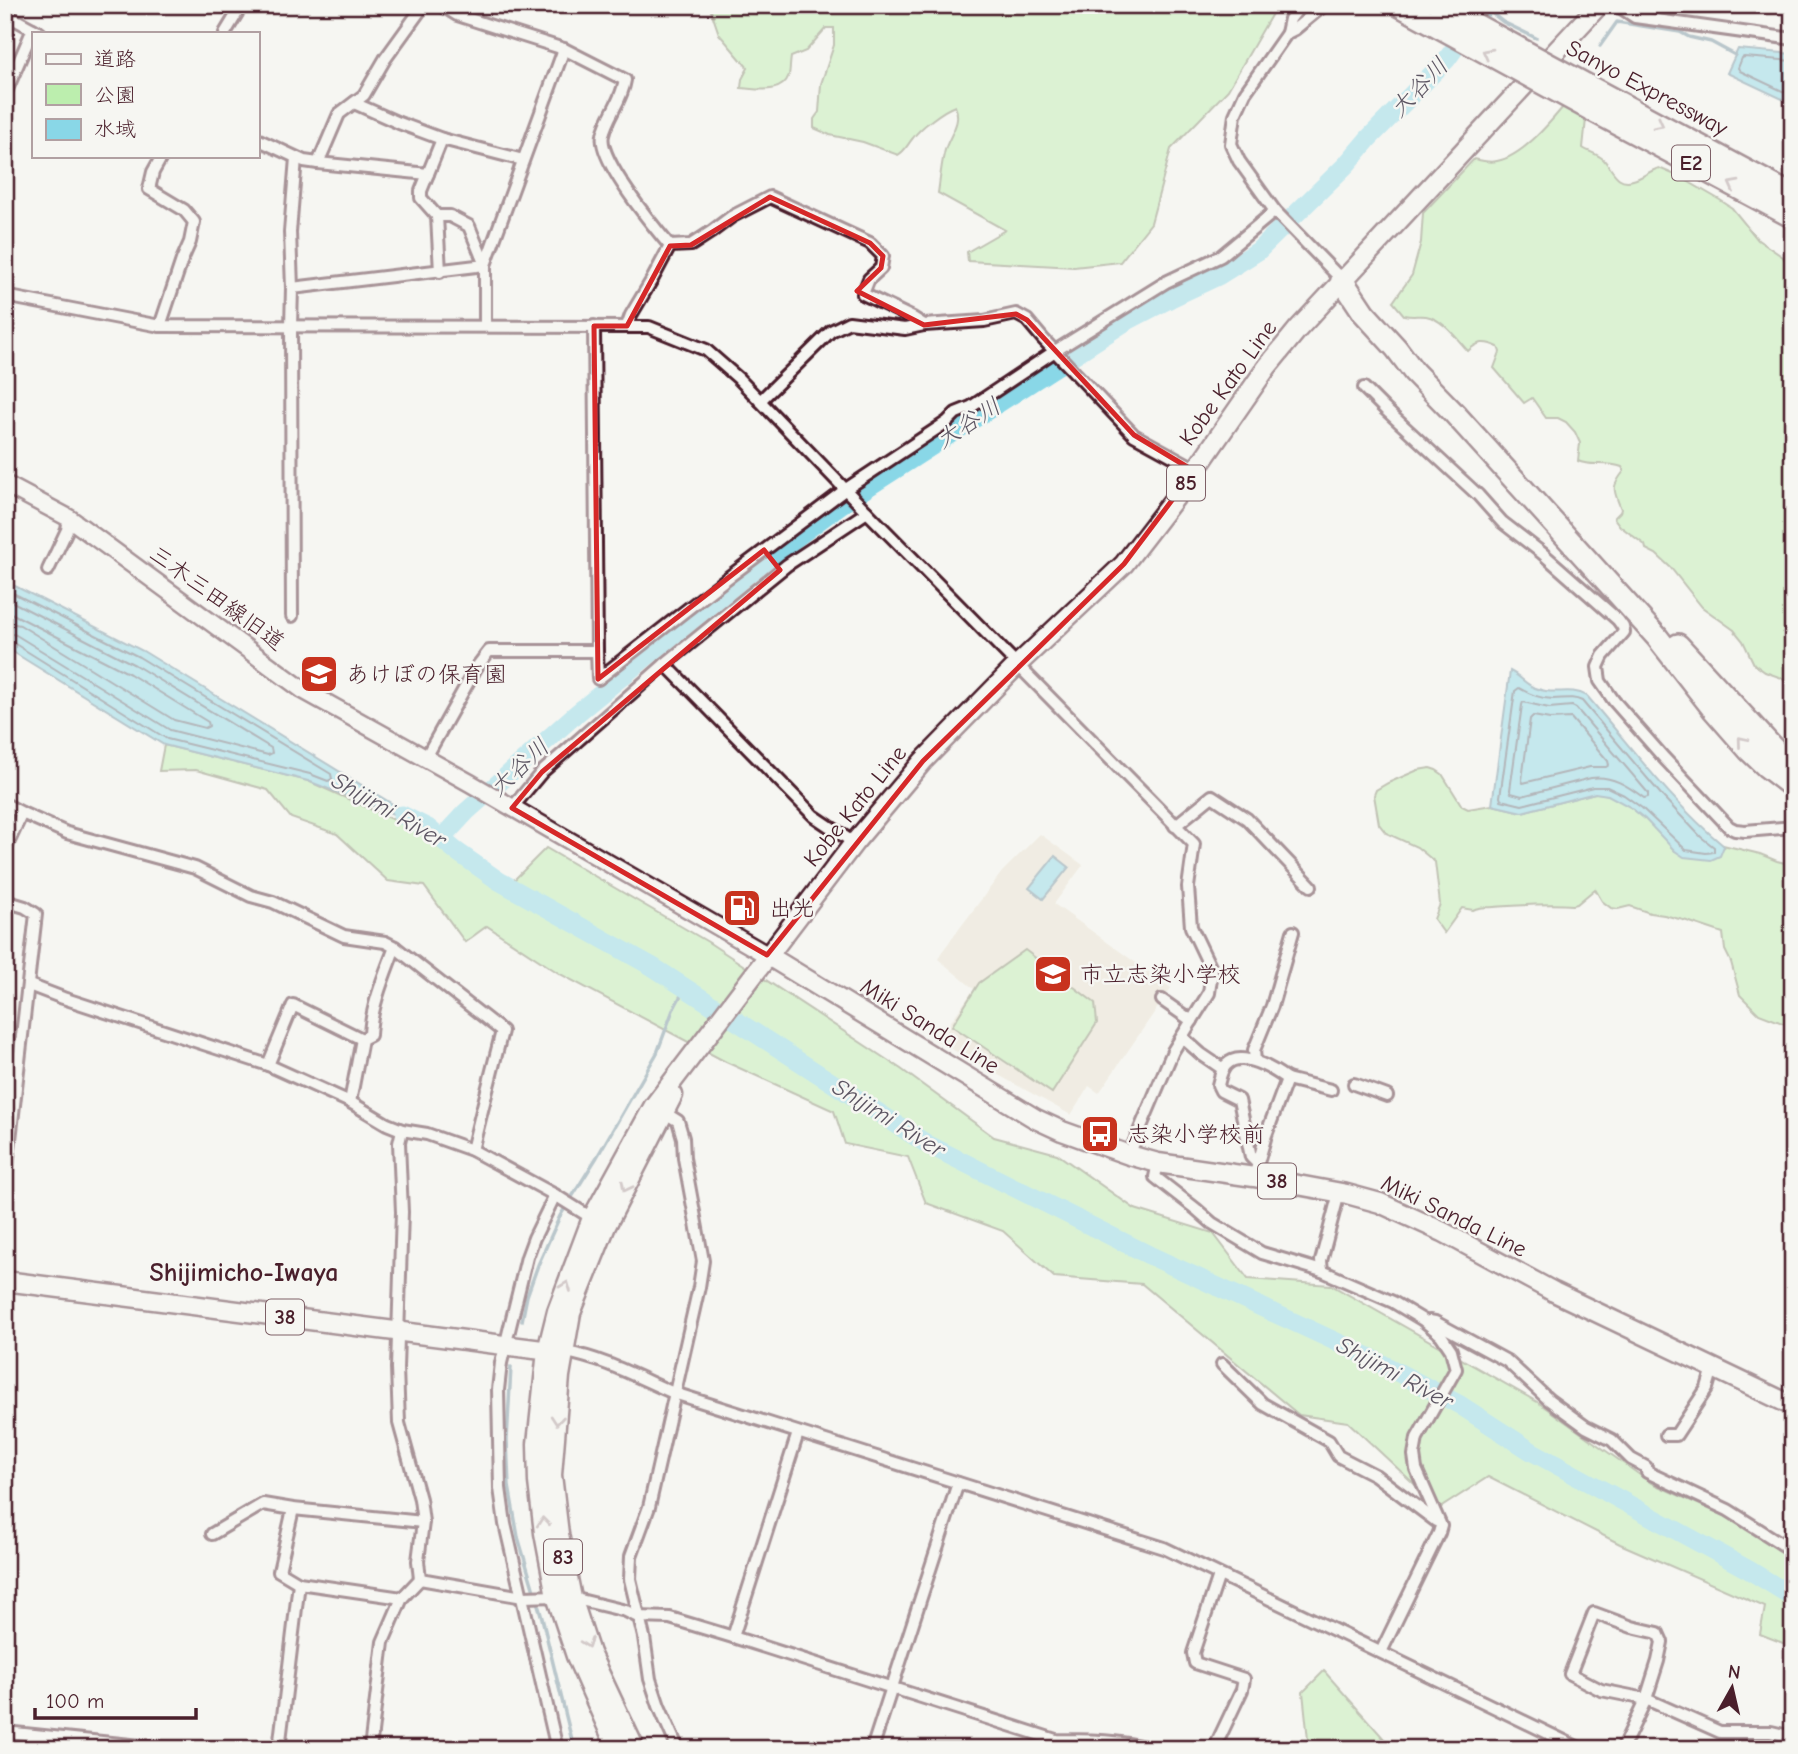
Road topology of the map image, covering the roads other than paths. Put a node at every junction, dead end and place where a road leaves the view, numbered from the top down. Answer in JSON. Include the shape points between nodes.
{"nodes":[{"id":1,"x":242,"y":5,"type":"edge"},
{"id":2,"x":424,"y":5,"type":"edge"},
{"id":3,"x":442,"y":5,"type":"edge"},
{"id":4,"x":1301,"y":5,"type":"edge"},
{"id":5,"x":1324,"y":5,"type":"edge"},
{"id":6,"x":1398,"y":5,"type":"edge"},
{"id":7,"x":1439,"y":5,"type":"edge"},
{"id":8,"x":1599,"y":5,"type":"edge"},
{"id":9,"x":1621,"y":6,"type":"edge"},
{"id":10,"x":5,"y":14,"type":"edge"},
{"id":11,"x":37,"y":31,"type":"edge"},
{"id":12,"x":226,"y":32,"type":"edge"},
{"id":13,"x":1287,"y":33,"type":"junction"},
{"id":14,"x":1793,"y":39,"type":"edge"},
{"id":15,"x":32,"y":41,"type":"edge"},
{"id":16,"x":564,"y":50,"type":"junction"},
{"id":17,"x":5,"y":94,"type":"edge"},
{"id":18,"x":1594,"y":100,"type":"junction"},
{"id":19,"x":354,"y":103,"type":"junction"},
{"id":20,"x":442,"y":139,"type":"junction"},
{"id":21,"x":259,"y":140,"type":"edge"},
{"id":22,"x":161,"y":158,"type":"edge"},
{"id":23,"x":296,"y":158,"type":"junction"},
{"id":24,"x":523,"y":160,"type":"junction"},
{"id":25,"x":318,"y":163,"type":"junction"},
{"id":26,"x":428,"y":174,"type":"junction"},
{"id":27,"x":1791,"y":205,"type":"edge"},
{"id":28,"x":1278,"y":213,"type":"junction"},
{"id":29,"x":437,"y":216,"type":"junction"},
{"id":30,"x":670,"y":246,"type":"junction"},
{"id":31,"x":485,"y":265,"type":"junction"},
{"id":32,"x":440,"y":272,"type":"junction"},
{"id":33,"x":1342,"y":281,"type":"junction"},
{"id":34,"x":292,"y":288,"type":"junction"},
{"id":35,"x":5,"y":296,"type":"edge"},
{"id":36,"x":924,"y":325,"type":"junction"},
{"id":37,"x":160,"y":326,"type":"junction"},
{"id":38,"x":291,"y":326,"type":"junction"},
{"id":39,"x":485,"y":326,"type":"junction"},
{"id":40,"x":594,"y":326,"type":"junction"},
{"id":41,"x":627,"y":326,"type":"junction"},
{"id":42,"x":1056,"y":352,"type":"junction"},
{"id":43,"x":1364,"y":388,"type":"dead end"},
{"id":44,"x":761,"y":401,"type":"junction"},
{"id":45,"x":1195,"y":471,"type":"junction"},
{"id":46,"x":5,"y":484,"type":"edge"},
{"id":47,"x":846,"y":489,"type":"junction"},
{"id":48,"x":867,"y":512,"type":"junction"},
{"id":49,"x":69,"y":517,"type":"junction"},
{"id":50,"x":48,"y":570,"type":"dead end"},
{"id":51,"x":292,"y":616,"type":"dead end"},
{"id":52,"x":597,"y":651,"type":"junction"},
{"id":53,"x":665,"y":664,"type":"junction"},
{"id":54,"x":1017,"y":665,"type":"junction"},
{"id":55,"x":425,"y":759,"type":"junction"},
{"id":56,"x":1793,"y":770,"type":"edge"},
{"id":57,"x":1793,"y":787,"type":"edge"},
{"id":58,"x":5,"y":804,"type":"edge"},
{"id":59,"x":512,"y":808,"type":"junction"},
{"id":60,"x":22,"y":813,"type":"junction"},
{"id":61,"x":1175,"y":827,"type":"junction"},
{"id":62,"x":1793,"y":827,"type":"edge"},
{"id":63,"x":854,"y":843,"type":"junction"},
{"id":64,"x":5,"y":850,"type":"edge"},
{"id":65,"x":1311,"y":886,"type":"dead end"},
{"id":66,"x":5,"y":901,"type":"edge"},
{"id":67,"x":1293,"y":932,"type":"dead end"},
{"id":68,"x":395,"y":947,"type":"junction"},
{"id":69,"x":767,"y":954,"type":"junction"},
{"id":70,"x":29,"y":985,"type":"junction"},
{"id":71,"x":1162,"y":1000,"type":"dead end"},
{"id":72,"x":1192,"y":1021,"type":"junction"},
{"id":73,"x":1182,"y":1037,"type":"junction"},
{"id":74,"x":362,"y":1039,"type":"junction"},
{"id":75,"x":1255,"y":1061,"type":"junction"},
{"id":76,"x":268,"y":1065,"type":"junction"},
{"id":77,"x":1223,"y":1069,"type":"junction"},
{"id":78,"x":1287,"y":1079,"type":"junction"},
{"id":79,"x":1354,"y":1084,"type":"dead end"},
{"id":80,"x":1331,"y":1090,"type":"dead end"},
{"id":81,"x":1387,"y":1096,"type":"dead end"},
{"id":82,"x":350,"y":1102,"type":"junction"},
{"id":83,"x":658,"y":1109,"type":"junction"},
{"id":84,"x":402,"y":1130,"type":"junction"},
{"id":85,"x":472,"y":1150,"type":"junction"},
{"id":86,"x":1129,"y":1155,"type":"junction"},
{"id":87,"x":1158,"y":1163,"type":"junction"},
{"id":88,"x":1255,"y":1170,"type":"junction"},
{"id":89,"x":5,"y":1182,"type":"edge"},
{"id":90,"x":1339,"y":1193,"type":"junction"},
{"id":91,"x":558,"y":1197,"type":"junction"},
{"id":92,"x":599,"y":1222,"type":"junction"},
{"id":93,"x":1322,"y":1271,"type":"junction"},
{"id":94,"x":5,"y":1281,"type":"edge"},
{"id":95,"x":1423,"y":1320,"type":"junction"},
{"id":96,"x":398,"y":1331,"type":"junction"},
{"id":97,"x":504,"y":1344,"type":"junction"},
{"id":98,"x":556,"y":1352,"type":"junction"},
{"id":99,"x":1222,"y":1364,"type":"dead end"},
{"id":100,"x":1713,"y":1368,"type":"junction"},
{"id":101,"x":674,"y":1394,"type":"junction"},
{"id":102,"x":1793,"y":1406,"type":"edge"},
{"id":103,"x":798,"y":1433,"type":"junction"},
{"id":104,"x":1666,"y":1435,"type":"dead end"},
{"id":105,"x":958,"y":1483,"type":"junction"},
{"id":106,"x":293,"y":1509,"type":"junction"},
{"id":107,"x":424,"y":1522,"type":"junction"},
{"id":108,"x":1441,"y":1526,"type":"junction"},
{"id":109,"x":212,"y":1534,"type":"dead end"},
{"id":110,"x":1793,"y":1551,"type":"edge"},
{"id":111,"x":1219,"y":1575,"type":"junction"},
{"id":112,"x":421,"y":1579,"type":"junction"},
{"id":113,"x":299,"y":1583,"type":"junction"},
{"id":114,"x":523,"y":1597,"type":"junction"},
{"id":115,"x":564,"y":1597,"type":"junction"},
{"id":116,"x":402,"y":1598,"type":"junction"},
{"id":117,"x":638,"y":1617,"type":"junction"},
{"id":118,"x":733,"y":1637,"type":"junction"},
{"id":119,"x":1381,"y":1652,"type":"junction"},
{"id":120,"x":892,"y":1687,"type":"junction"},
{"id":121,"x":1646,"y":1699,"type":"junction"},
{"id":122,"x":5,"y":1732,"type":"edge"},
{"id":123,"x":1793,"y":1737,"type":"edge"},
{"id":124,"x":170,"y":1749,"type":"edge"},
{"id":125,"x":279,"y":1749,"type":"edge"},
{"id":126,"x":370,"y":1749,"type":"edge"},
{"id":127,"x":557,"y":1749,"type":"edge"},
{"id":128,"x":617,"y":1749,"type":"edge"},
{"id":129,"x":635,"y":1749,"type":"edge"},
{"id":130,"x":678,"y":1749,"type":"edge"},
{"id":131,"x":873,"y":1749,"type":"edge"},
{"id":132,"x":1154,"y":1749,"type":"edge"},
{"id":133,"x":1214,"y":1749,"type":"edge"},
{"id":134,"x":1581,"y":1749,"type":"edge"},
{"id":135,"x":1622,"y":1749,"type":"edge"}],
"edges":[{"from":1,"to":12,"type":"street"},
{"from":2,"to":19,"type":"street"},
{"from":3,"to":16,"type":"street","via":[[457,15]]},
{"from":4,"to":13,"type":"street","via":[[1290,19]]},
{"from":5,"to":13,"type":"street"},
{"from":18,"to":6,"type":"highway","name":"Sanyo Expressway","number":"E2","one_way":true,"bridge":true},
{"from":7,"to":18,"type":"highway","name":"Sanyo Expressway","number":"E2","bridge":true},
{"from":8,"to":33,"type":"main road","name":"Kobe Kato Line","number":"85"},
{"from":9,"to":14,"type":"street","via":[[1635,17]]},
{"from":10,"to":11,"type":"street"},
{"from":13,"to":28,"type":"street","via":[[1245,93],[1235,115],[1231,144]]},
{"from":15,"to":17,"type":"street"},
{"from":16,"to":24,"type":"street"},
{"from":16,"to":30,"type":"street","via":[[625,80],[602,145],[615,172]]},
{"from":27,"to":18,"type":"highway","name":"Sanyo Expressway","number":"E2","one_way":true},
{"from":18,"to":27,"type":"highway","name":"Sanyo Expressway","number":"E2","one_way":true},
{"from":19,"to":20,"type":"street"},
{"from":19,"to":25,"type":"street","via":[[339,114]]},
{"from":20,"to":24,"type":"street"},
{"from":20,"to":26,"type":"street"},
{"from":21,"to":23,"type":"street"},
{"from":22,"to":37,"type":"street","via":[[149,189],[184,210],[194,222]]},
{"from":23,"to":25,"type":"street"},
{"from":23,"to":34,"type":"street","via":[[290,232]]},
{"from":24,"to":31,"type":"street"},
{"from":25,"to":26,"type":"street"},
{"from":26,"to":29,"type":"street","via":[[421,198]]},
{"from":28,"to":33,"type":"street"},
{"from":28,"to":42,"type":"street","via":[[1221,256],[1166,282]]},
{"from":29,"to":31,"type":"street","via":[[450,216],[469,226]]},
{"from":29,"to":32,"type":"street"},
{"from":30,"to":36,"type":"street","via":[[691,245],[770,197],[870,243],[883,256],[881,268],[869,279],[863,294]]},
{"from":30,"to":41,"type":"street"},
{"from":31,"to":32,"type":"street"},
{"from":31,"to":39,"type":"street"},
{"from":32,"to":34,"type":"street"},
{"from":33,"to":45,"type":"main road","name":"Kobe Kato Line","number":"85","via":[[1280,350]]},
{"from":33,"to":56,"type":"highway","via":[[1372,305]]},
{"from":57,"to":33,"type":"highway","one_way":true,"via":[[1749,750],[1657,638],[1414,372]]},
{"from":34,"to":38,"type":"street"},
{"from":35,"to":37,"type":"street"},
{"from":36,"to":42,"type":"street","via":[[1016,314]]},
{"from":36,"to":44,"type":"street","via":[[905,329],[849,322],[831,331]]},
{"from":37,"to":38,"type":"street"},
{"from":38,"to":39,"type":"street"},
{"from":38,"to":51,"type":"street"},
{"from":39,"to":40,"type":"street"},
{"from":40,"to":41,"type":"street"},
{"from":40,"to":52,"type":"street"},
{"from":41,"to":44,"type":"street","via":[[649,327],[706,350]]},
{"from":42,"to":45,"type":"street","via":[[1134,435]]},
{"from":42,"to":47,"type":"street","via":[[956,413]]},
{"from":43,"to":62,"type":"street","via":[[1502,522],[1618,620],[1624,632],[1600,660],[1601,684],[1720,819],[1742,831]]},
{"from":44,"to":47,"type":"street"},
{"from":45,"to":54,"type":"main road","name":"Kobe Kato Line","number":"85","via":[[1124,564]]},
{"from":46,"to":49,"type":"street","name":"三木三田線旧道"},
{"from":47,"to":48,"type":"street"},
{"from":47,"to":52,"type":"street","via":[[598,679]]},
{"from":48,"to":53,"type":"street","via":[[787,565]]},
{"from":48,"to":54,"type":"street"},
{"from":49,"to":50,"type":"street"},
{"from":49,"to":55,"type":"street","name":"三木三田線旧道","via":[[303,690]]},
{"from":52,"to":55,"type":"street","via":[[489,651]]},
{"from":53,"to":59,"type":"street","via":[[542,772]]},
{"from":53,"to":63,"type":"street","via":[[814,816]]},
{"from":54,"to":61,"type":"street"},
{"from":54,"to":63,"type":"main road","name":"Kobe Kato Line","number":"85","via":[[923,761]]},
{"from":55,"to":59,"type":"street","name":"三木三田線旧道"},
{"from":58,"to":60,"type":"street"},
{"from":59,"to":69,"type":"street","name":"三木三田線旧道"},
{"from":60,"to":64,"type":"street"},
{"from":60,"to":68,"type":"street","via":[[67,833],[195,867],[344,936]]},
{"from":61,"to":65,"type":"street","via":[[1212,796],[1247,819]]},
{"from":61,"to":72,"type":"street","via":[[1194,844],[1188,887],[1191,927],[1212,971],[1209,993]]},
{"from":63,"to":69,"type":"main road","name":"Kobe Kato Line","number":"85"},
{"from":66,"to":70,"type":"street","via":[[36,914]]},
{"from":67,"to":75,"type":"street","via":[[1254,1050]]},
{"from":68,"to":74,"type":"street","via":[[370,1035]]},
{"from":68,"to":85,"type":"street","via":[[502,1031]]},
{"from":69,"to":83,"type":"main road"},
{"from":69,"to":86,"type":"main road","name":"Miki Sanda Line","number":"38","via":[[1036,1119]]},
{"from":70,"to":76,"type":"street"},
{"from":70,"to":89,"type":"street"},
{"from":71,"to":72,"type":"street"},
{"from":72,"to":73,"type":"street"},
{"from":73,"to":77,"type":"street"},
{"from":73,"to":86,"type":"street"},
{"from":74,"to":76,"type":"street","via":[[293,1005]]},
{"from":74,"to":82,"type":"street"},
{"from":75,"to":77,"type":"street","via":[[1235,1059]]},
{"from":75,"to":78,"type":"street"},
{"from":76,"to":82,"type":"street"},
{"from":77,"to":88,"type":"street","via":[[1218,1085],[1239,1100]]},
{"from":78,"to":80,"type":"street"},
{"from":78,"to":88,"type":"street"},
{"from":79,"to":81,"type":"street"},
{"from":82,"to":84,"type":"street"},
{"from":83,"to":92,"type":"main road"},
{"from":83,"to":101,"type":"street","via":[[678,1121],[703,1261]]},
{"from":84,"to":85,"type":"street"},
{"from":84,"to":96,"type":"street"},
{"from":85,"to":91,"type":"street"},
{"from":86,"to":87,"type":"main road","name":"Miki Sanda Line","number":"38"},
{"from":87,"to":88,"type":"main road","name":"Miki Sanda Line","number":"38"},
{"from":87,"to":93,"type":"street","via":[[1155,1177],[1212,1223],[1262,1253]]},
{"from":88,"to":90,"type":"main road","name":"Miki Sanda Line","number":"38"},
{"from":90,"to":93,"type":"street"},
{"from":90,"to":100,"type":"main road","name":"Miki Sanda Line","number":"38","via":[[1380,1203],[1443,1232],[1520,1275]]},
{"from":91,"to":92,"type":"street"},
{"from":91,"to":97,"type":"street","via":[[527,1257]]},
{"from":92,"to":98,"type":"main road"},
{"from":93,"to":95,"type":"street","via":[[1394,1302]]},
{"from":94,"to":96,"type":"main road","number":"38"},
{"from":95,"to":108,"type":"street","via":[[1441,1335],[1456,1368],[1417,1437],[1414,1455]]},
{"from":95,"to":110,"type":"street","via":[[1507,1361],[1549,1400],[1612,1440],[1647,1472],[1728,1510]]},
{"from":96,"to":97,"type":"main road","number":"38"},
{"from":96,"to":107,"type":"street","via":[[399,1423]]},
{"from":97,"to":98,"type":"main road","number":"38"},
{"from":97,"to":114,"type":"street","via":[[498,1390],[500,1488]]},
{"from":98,"to":101,"type":"street","via":[[576,1354]]},
{"from":98,"to":115,"type":"main road","number":"83","via":[[560,1376],[552,1475]]},
{"from":99,"to":108,"type":"street","via":[[1263,1404],[1329,1441],[1338,1456],[1375,1475]]},
{"from":100,"to":102,"type":"main road","name":"Miki Sanda Line","number":"38"},
{"from":100,"to":104,"type":"street","via":[[1707,1388],[1676,1435]]},
{"from":101,"to":103,"type":"street"},
{"from":101,"to":117,"type":"street","via":[[649,1507],[631,1556],[630,1578]]},
{"from":103,"to":105,"type":"street"},
{"from":103,"to":118,"type":"street"},
{"from":105,"to":111,"type":"street","via":[[1164,1548]]},
{"from":105,"to":120,"type":"street"},
{"from":106,"to":107,"type":"street"},
{"from":106,"to":109,"type":"street","via":[[263,1504]]},
{"from":106,"to":113,"type":"street","via":[[279,1571]]},
{"from":107,"to":112,"type":"street","via":[[418,1561]]},
{"from":108,"to":119,"type":"street"},
{"from":111,"to":119,"type":"street"},
{"from":111,"to":133,"type":"street","via":[[1193,1653],[1195,1663],[1244,1679]]},
{"from":112,"to":114,"type":"street"},
{"from":112,"to":116,"type":"street"},
{"from":113,"to":116,"type":"street"},
{"from":113,"to":125,"type":"street"},
{"from":114,"to":115,"type":"street"},
{"from":114,"to":127,"type":"street"},
{"from":115,"to":117,"type":"street"},
{"from":115,"to":128,"type":"main road","number":"83","via":[[576,1656]]},
{"from":115,"to":129,"type":"main road","number":"83","one_way":true},
{"from":116,"to":126,"type":"street","via":[[383,1642]]},
{"from":117,"to":118,"type":"street","via":[[670,1618]]},
{"from":117,"to":130,"type":"street","via":[[650,1679]]},
{"from":118,"to":120,"type":"street"},
{"from":119,"to":134,"type":"street"},
{"from":120,"to":131,"type":"street"},
{"from":120,"to":132,"type":"street","via":[[1056,1740],[1107,1740]]},
{"from":121,"to":121,"type":"street","via":[[1662,1642],[1658,1633],[1594,1613],[1570,1674],[1601,1690]]},
{"from":121,"to":123,"type":"street","via":[[1720,1732]]},
{"from":121,"to":135,"type":"street"},
{"from":122,"to":124,"type":"street"}]}
